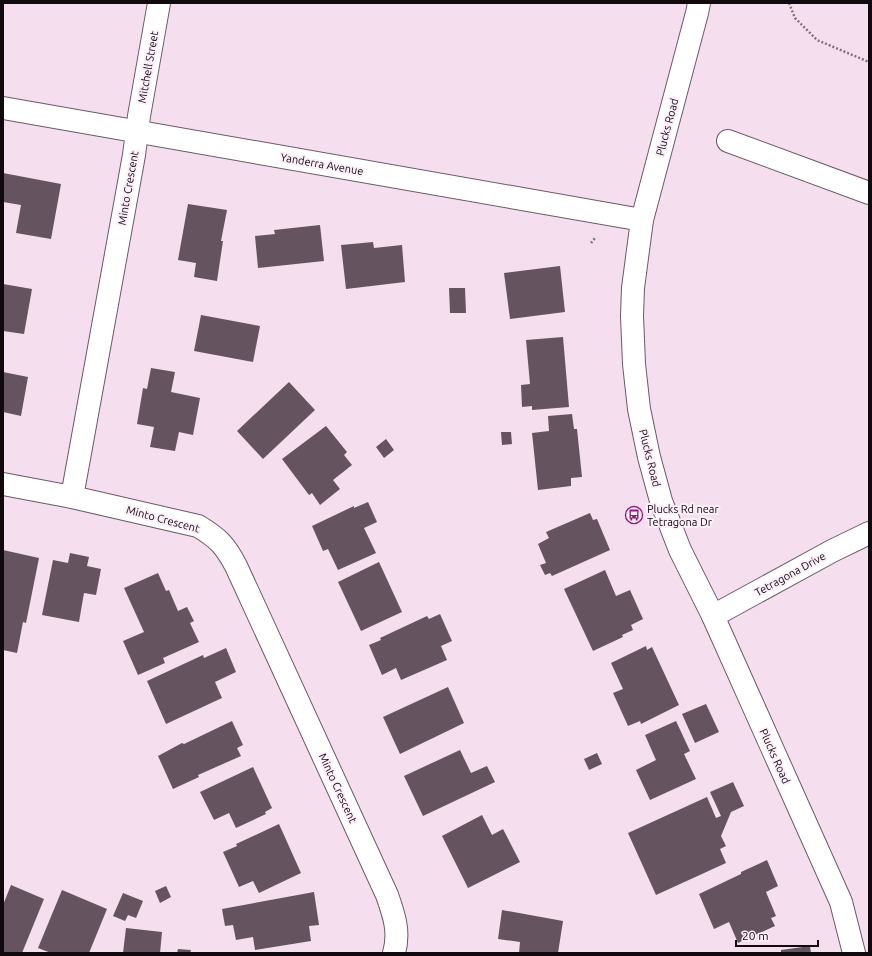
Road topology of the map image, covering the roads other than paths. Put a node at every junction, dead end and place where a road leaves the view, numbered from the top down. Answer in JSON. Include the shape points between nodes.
{"nodes":[{"id":1,"x":160,"y":3,"type":"edge"},
{"id":2,"x":699,"y":3,"type":"edge"},
{"id":3,"x":3,"y":108,"type":"edge"},
{"id":4,"x":137,"y":131,"type":"junction"},
{"id":5,"x":728,"y":141,"type":"dead end"},
{"id":6,"x":869,"y":193,"type":"edge"},
{"id":7,"x":642,"y":220,"type":"junction"},
{"id":8,"x":3,"y":484,"type":"edge"},
{"id":9,"x":72,"y":497,"type":"junction"},
{"id":10,"x":869,"y":533,"type":"edge"},
{"id":11,"x":713,"y":616,"type":"junction"},
{"id":12,"x":394,"y":953,"type":"edge"},
{"id":13,"x":854,"y":953,"type":"edge"}],
"edges":[{"from":1,"to":4,"type":"street","name":"Mitchell Street"},
{"from":2,"to":7,"type":"street","name":"Plucks Road"},
{"from":3,"to":4,"type":"street","name":"Yanderra Avenue"},
{"from":4,"to":7,"type":"street","name":"Yanderra Avenue"},
{"from":4,"to":9,"type":"street","name":"Minto Crescent"},
{"from":5,"to":6,"type":"street"},
{"from":7,"to":11,"type":"street","name":"Plucks Road","via":[[632,316],[639,409],[648,457],[661,501],[680,550]]},
{"from":8,"to":9,"type":"street"},
{"from":9,"to":12,"type":"street","name":"Minto Crescent","via":[[198,526],[214,536],[227,549],[387,895],[397,933]]},
{"from":10,"to":11,"type":"street","name":"Tetragona Drive"},
{"from":11,"to":13,"type":"street","name":"Plucks Road","via":[[841,902]]}]}
